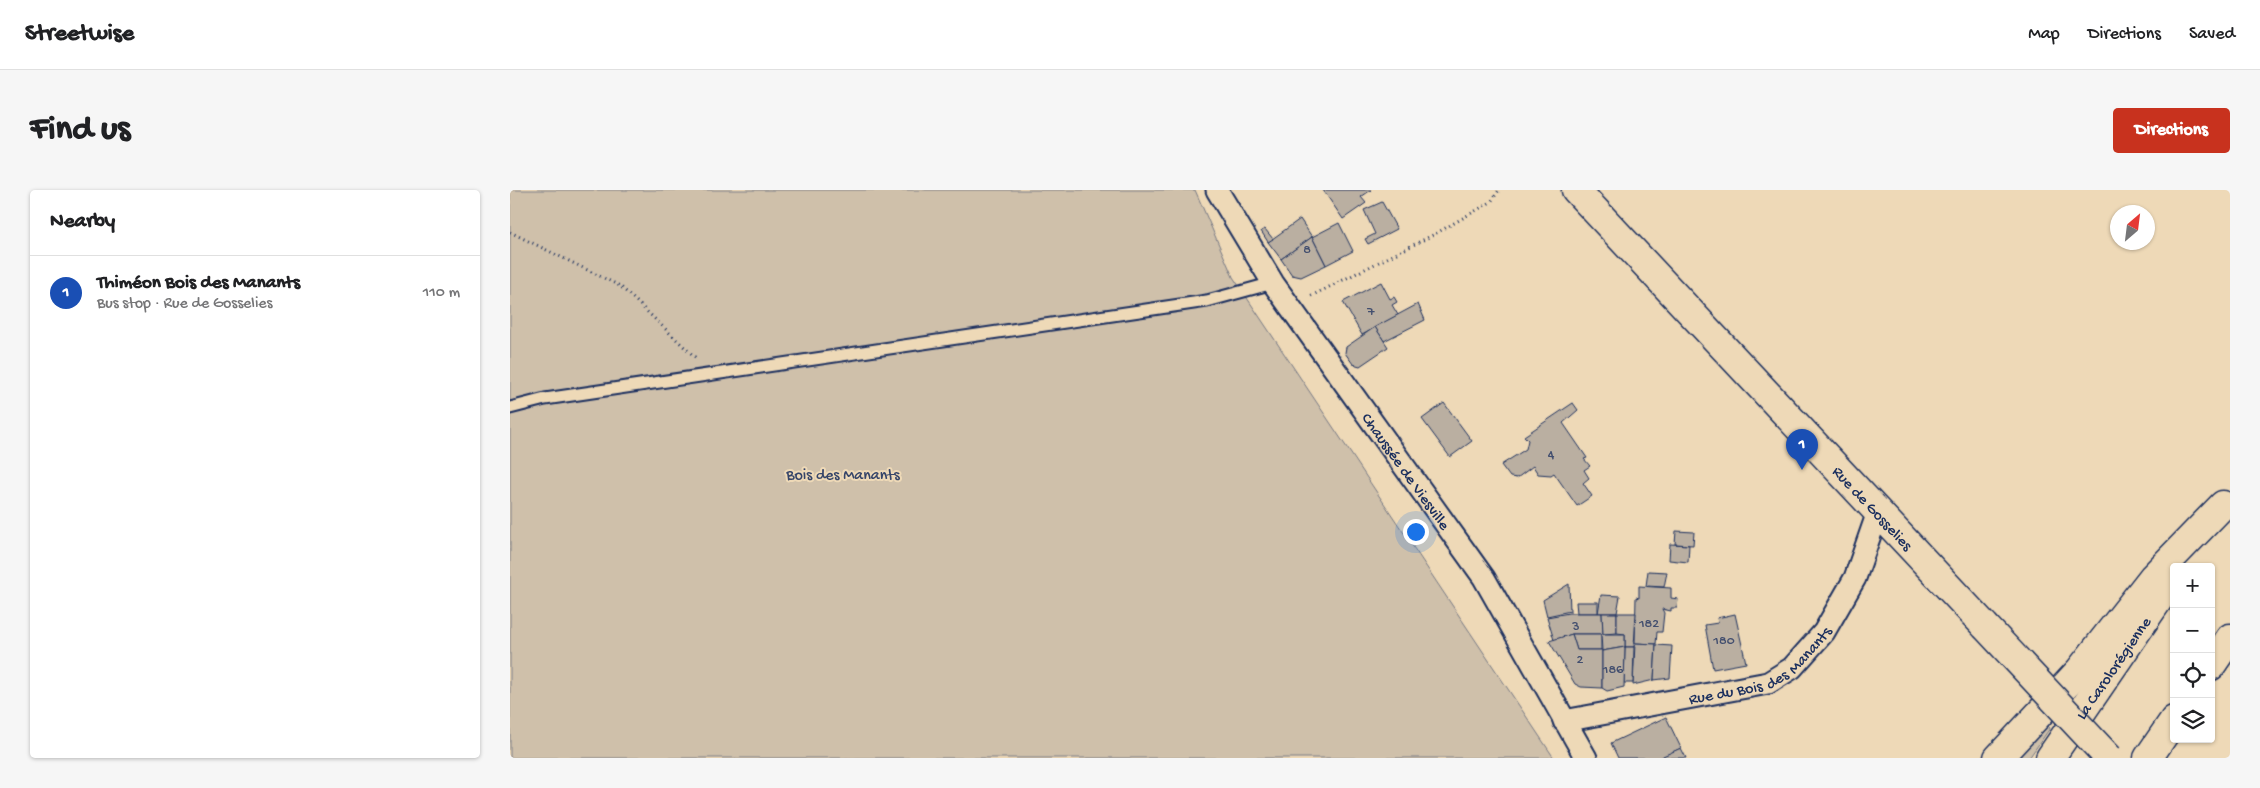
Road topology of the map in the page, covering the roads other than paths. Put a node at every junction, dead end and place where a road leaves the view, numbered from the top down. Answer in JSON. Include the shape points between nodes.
{"nodes":[{"id":1,"x":1217,"y":190,"type":"edge"},
{"id":2,"x":1576,"y":190,"type":"edge"},
{"id":3,"x":1273,"y":283,"type":"junction"},
{"id":4,"x":510,"y":408,"type":"edge"},
{"id":5,"x":2226,"y":500,"type":"edge"},
{"id":6,"x":1878,"y":512,"type":"junction"},
{"id":7,"x":2184,"y":563,"type":"edge"},
{"id":8,"x":2170,"y":583,"type":"edge"},
{"id":9,"x":2230,"y":638,"type":"edge"},
{"id":10,"x":2215,"y":660,"type":"edge"},
{"id":11,"x":1564,"y":721,"type":"junction"},
{"id":12,"x":2170,"y":726,"type":"edge"},
{"id":13,"x":2152,"y":755,"type":"edge"},
{"id":14,"x":1586,"y":758,"type":"edge"},
{"id":15,"x":1998,"y":758,"type":"edge"},
{"id":16,"x":2050,"y":758,"type":"edge"},
{"id":17,"x":2109,"y":758,"type":"edge"}],
"edges":[{"from":1,"to":3,"type":"street","name":"Chaussée de Viesville"},
{"from":2,"to":6,"type":"main road","name":"Rue de Gosselies"},
{"from":3,"to":4,"type":"lane","via":[[1207,301],[545,399]]},
{"from":3,"to":11,"type":"street","name":"Chaussée de Viesville","via":[[1484,578]]},
{"from":5,"to":7,"type":"main road"},
{"from":5,"to":15,"type":"main road","via":[[2153,577],[2080,670]]},
{"from":6,"to":11,"type":"street","name":"Rue du Bois des Manants","via":[[1855,578],[1824,632],[1792,668],[1768,684]]},
{"from":6,"to":17,"type":"main road","name":"Rue de Gosselies","bridge":true},
{"from":8,"to":16,"type":"main road","name":"La Carolorégienne"},
{"from":9,"to":10,"type":"main road"},
{"from":11,"to":14,"type":"street","name":"Chaussée de Viesville"},
{"from":12,"to":13,"type":"main road"}]}
